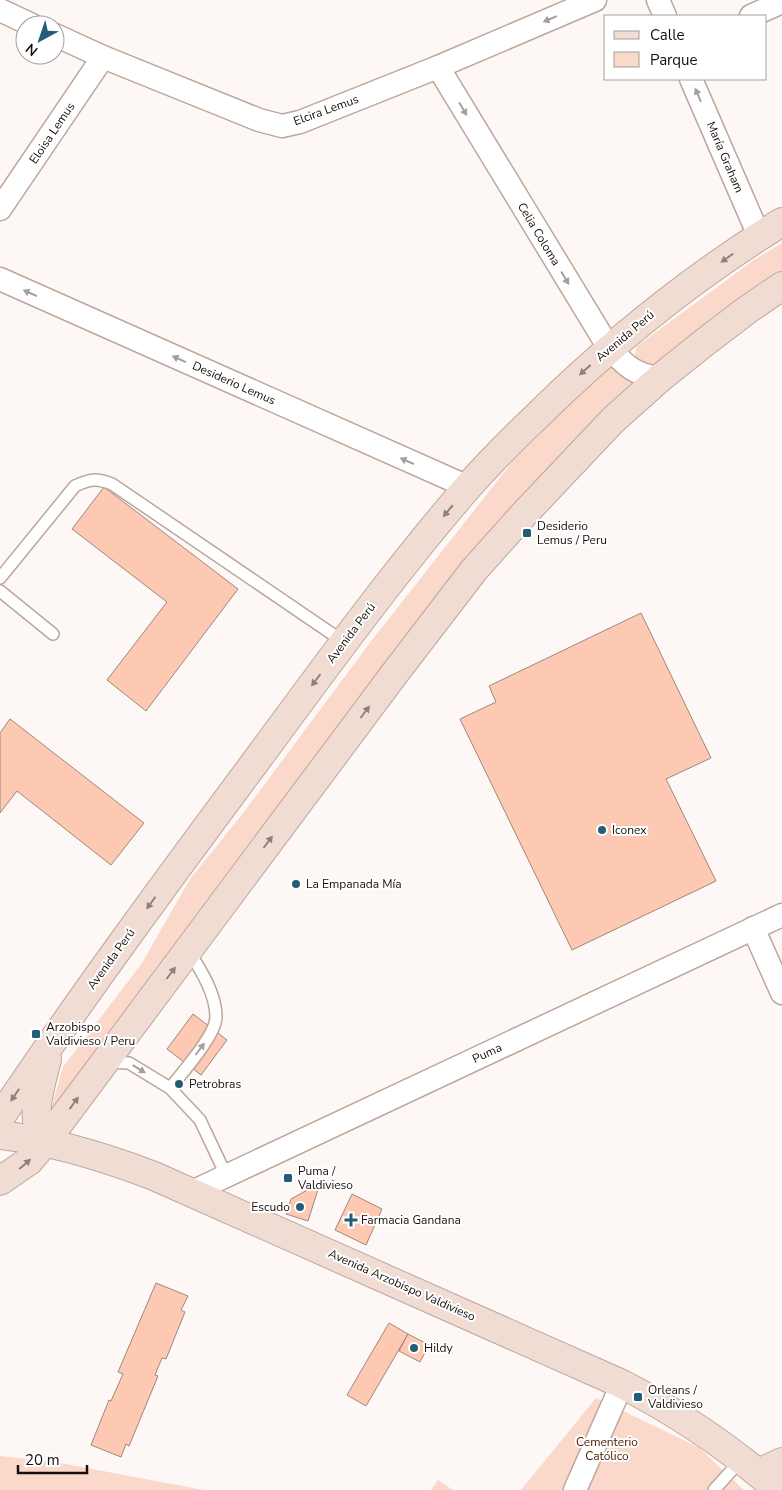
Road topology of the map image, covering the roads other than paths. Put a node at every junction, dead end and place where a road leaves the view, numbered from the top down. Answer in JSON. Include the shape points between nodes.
{"nodes":[{"id":1,"x":595,"y":0,"type":"edge"},
{"id":2,"x":658,"y":0,"type":"edge"},
{"id":3,"x":782,"y":2,"type":"edge"},
{"id":4,"x":0,"y":10,"type":"edge"},
{"id":5,"x":665,"y":15,"type":"edge"},
{"id":6,"x":753,"y":15,"type":"edge"},
{"id":7,"x":15,"y":17,"type":"edge"},
{"id":8,"x":65,"y":40,"type":"edge"},
{"id":9,"x":103,"y":58,"type":"junction"},
{"id":10,"x":438,"y":67,"type":"junction"},
{"id":11,"x":692,"y":80,"type":"edge"},
{"id":12,"x":0,"y":209,"type":"edge"},
{"id":13,"x":782,"y":222,"type":"edge"},
{"id":14,"x":759,"y":236,"type":"junction"},
{"id":15,"x":0,"y":279,"type":"edge"},
{"id":16,"x":782,"y":286,"type":"edge"},
{"id":17,"x":609,"y":348,"type":"junction"},
{"id":18,"x":660,"y":378,"type":"junction"},
{"id":19,"x":468,"y":488,"type":"junction"},
{"id":20,"x":0,"y":578,"type":"edge"},
{"id":21,"x":0,"y":591,"type":"edge"},
{"id":22,"x":53,"y":634,"type":"dead end"},
{"id":23,"x":344,"y":642,"type":"junction"},
{"id":24,"x":782,"y":914,"type":"edge"},
{"id":25,"x":753,"y":928,"type":"junction"},
{"id":26,"x":188,"y":950,"type":"junction"},
{"id":27,"x":782,"y":993,"type":"edge"},
{"id":28,"x":51,"y":1044,"type":"junction"},
{"id":29,"x":104,"y":1062,"type":"junction"},
{"id":30,"x":170,"y":1088,"type":"junction"},
{"id":31,"x":0,"y":1118,"type":"edge"},
{"id":32,"x":0,"y":1135,"type":"edge"},
{"id":33,"x":45,"y":1142,"type":"junction"},
{"id":34,"x":226,"y":1175,"type":"junction"},
{"id":35,"x":0,"y":1181,"type":"edge"},
{"id":36,"x":192,"y":1192,"type":"junction"},
{"id":37,"x":622,"y":1384,"type":"junction"},
{"id":38,"x":765,"y":1471,"type":"edge"},
{"id":39,"x":575,"y":1490,"type":"edge"},
{"id":40,"x":714,"y":1490,"type":"edge"}],
"edges":[{"from":1,"to":10,"type":"street","name":"Elcira Lemus","one_way":true},
{"from":2,"to":5,"type":"street"},
{"from":3,"to":6,"type":"street"},
{"from":4,"to":7,"type":"street"},
{"from":8,"to":9,"type":"street","name":"Elcira Lemus"},
{"from":9,"to":10,"type":"street","name":"Elcira Lemus","via":[[259,120],[282,126],[300,122]]},
{"from":9,"to":12,"type":"street","name":"Eloisa Lemus"},
{"from":10,"to":17,"type":"street","name":"Celia Coloma","one_way":true},
{"from":14,"to":11,"type":"street","name":"María Graham","one_way":true},
{"from":13,"to":14,"type":"main road","name":"Avenida Perú"},
{"from":14,"to":17,"type":"main road","name":"Avenida Perú","one_way":true,"via":[[676,294]]},
{"from":19,"to":15,"type":"street","name":"Desiderio Lemus","one_way":true},
{"from":16,"to":18,"type":"main road"},
{"from":17,"to":18,"type":"street","name":"Celia Coloma","via":[[632,371]]},
{"from":17,"to":19,"type":"main road","name":"Avenida Perú","one_way":true},
{"from":26,"to":18,"type":"main road","one_way":true,"via":[[474,570],[613,420]]},
{"from":19,"to":23,"type":"main road","name":"Avenida Perú","one_way":true},
{"from":20,"to":23,"type":"lane","via":[[75,486],[99,479],[112,484]]},
{"from":21,"to":22,"type":"lane"},
{"from":23,"to":28,"type":"main road","name":"Avenida Perú","one_way":true},
{"from":24,"to":25,"type":"street","name":"Puma"},
{"from":25,"to":27,"type":"street"},
{"from":25,"to":34,"type":"street","name":"Puma"},
{"from":29,"to":26,"type":"main road","one_way":true},
{"from":30,"to":26,"type":"lane","one_way":true,"via":[[211,1033],[216,1018],[201,970]]},
{"from":28,"to":31,"type":"main road","name":"Avenida Perú","one_way":true},
{"from":28,"to":33,"type":"main road","via":[[37,1108],[37,1124]]},
{"from":29,"to":30,"type":"lane","one_way":true,"via":[[129,1063]]},
{"from":33,"to":29,"type":"main road","one_way":true},
{"from":30,"to":34,"type":"lane","via":[[200,1120]]},
{"from":32,"to":33,"type":"main road","name":"Avenida Arzobispo Valdivieso"},
{"from":35,"to":33,"type":"main road","one_way":true,"via":[[29,1161]]},
{"from":33,"to":36,"type":"main road","name":"Avenida Arzobispo Valdivieso","via":[[120,1163]]},
{"from":34,"to":36,"type":"street","name":"Puma"},
{"from":36,"to":37,"type":"main road","name":"Avenida Arzobispo Valdivieso"},
{"from":37,"to":38,"type":"main road","name":"Avenida Arzobispo Valdivieso","via":[[683,1417]]},
{"from":37,"to":39,"type":"street"},
{"from":38,"to":40,"type":"lane"}]}
